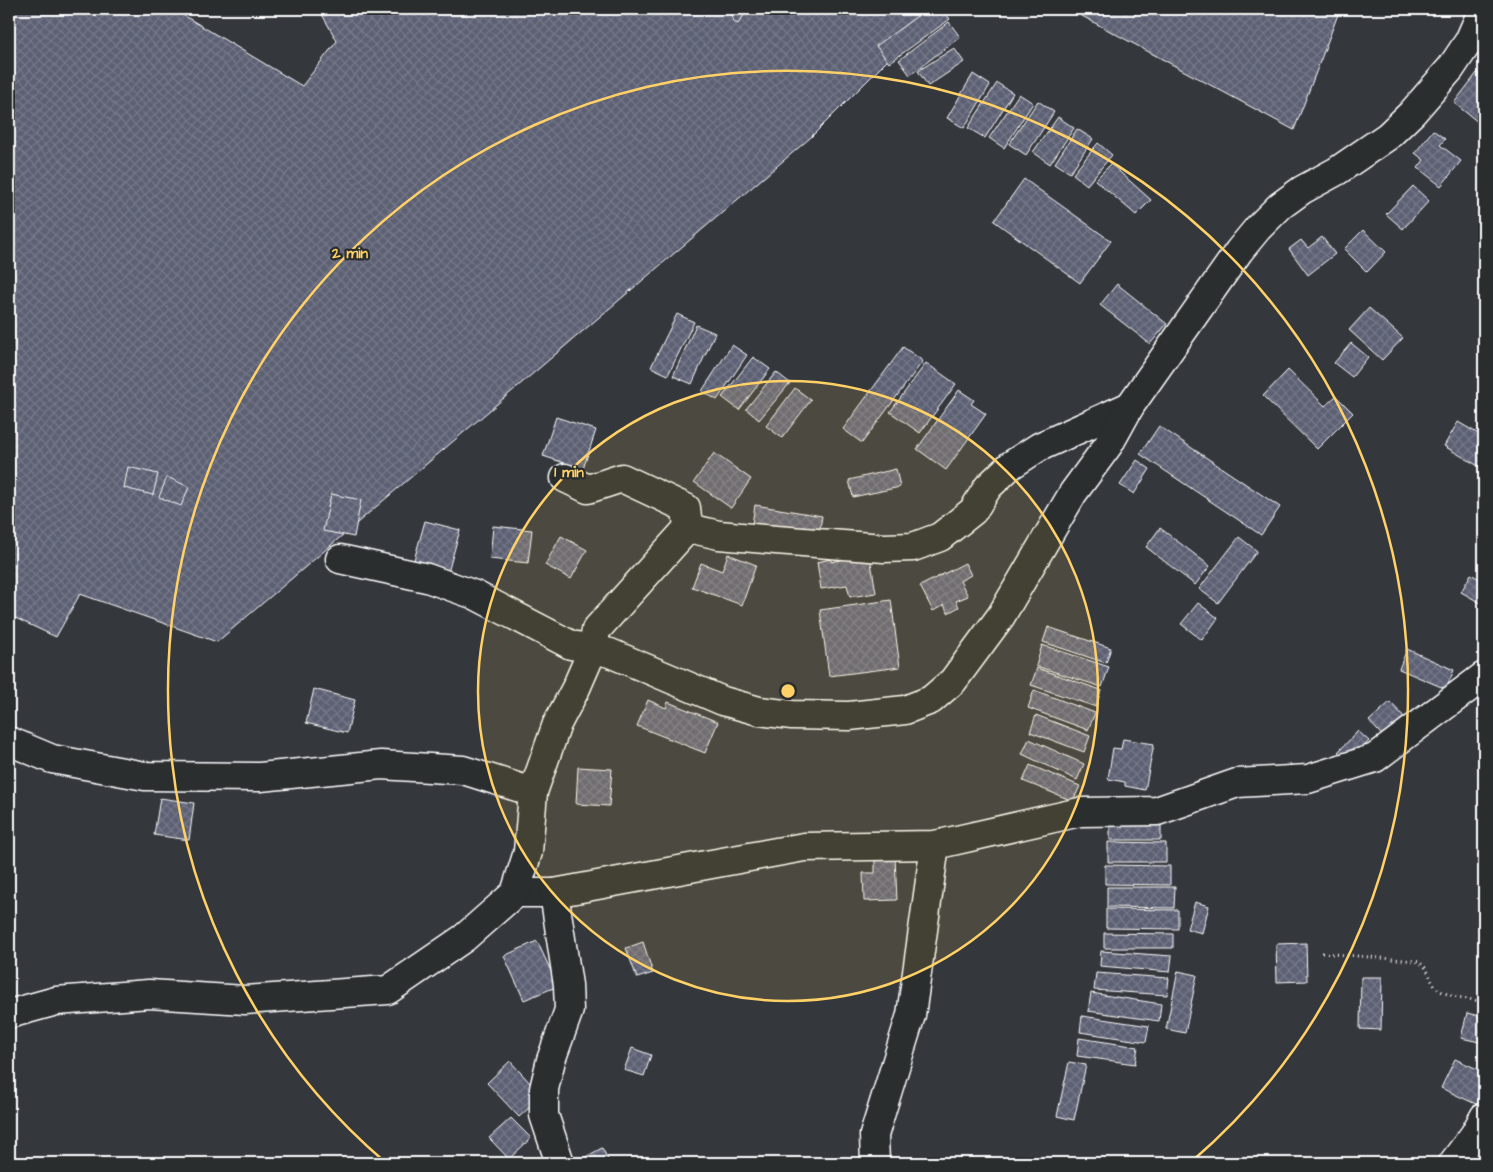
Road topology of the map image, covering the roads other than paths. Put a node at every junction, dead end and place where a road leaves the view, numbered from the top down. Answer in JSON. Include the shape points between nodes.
{"nodes":[{"id":1,"x":1483,"y":9,"type":"edge"},
{"id":2,"x":1130,"y":406,"type":"junction"},
{"id":3,"x":565,"y":478,"type":"dead end"},
{"id":4,"x":688,"y":528,"type":"junction"},
{"id":5,"x":340,"y":559,"type":"dead end"},
{"id":6,"x":593,"y":649,"type":"junction"},
{"id":7,"x":1484,"y":676,"type":"edge"},
{"id":8,"x":9,"y":741,"type":"edge"},
{"id":9,"x":533,"y":792,"type":"junction"},
{"id":10,"x":935,"y":845,"type":"junction"},
{"id":11,"x":515,"y":893,"type":"junction"},
{"id":12,"x":554,"y":893,"type":"junction"},
{"id":13,"x":9,"y":1014,"type":"edge"},
{"id":14,"x":1484,"y":1117,"type":"edge"},
{"id":15,"x":560,"y":1163,"type":"edge"},
{"id":16,"x":875,"y":1163,"type":"edge"},
{"id":17,"x":1452,"y":1163,"type":"edge"}],
"edges":[{"from":1,"to":2,"type":"street","via":[[1469,41],[1451,68],[1412,113],[1388,136],[1280,206],[1258,228]]},
{"from":2,"to":4,"type":"street","via":[[1039,447],[1011,465],[988,487],[972,511],[940,537],[913,547],[776,540],[719,535]]},
{"from":2,"to":6,"type":"street","via":[[1109,444],[1073,493],[1001,616],[953,681],[931,700],[905,710],[850,716],[759,711],[723,701],[610,653]]},
{"from":3,"to":4,"type":"street","via":[[588,489],[622,478],[686,508]]},
{"from":4,"to":6,"type":"street","via":[[596,630]]},
{"from":5,"to":6,"type":"street","via":[[427,578],[475,595],[571,645]]},
{"from":6,"to":9,"type":"street","via":[[557,724]]},
{"from":7,"to":10,"type":"street","via":[[1374,758],[1308,779],[1237,782],[1157,811],[1080,812]]},
{"from":8,"to":9,"type":"street","via":[[52,760],[144,776],[260,777],[381,766],[463,770]]},
{"from":9,"to":11,"type":"street","via":[[528,852]]},
{"from":10,"to":12,"type":"street","via":[[804,847]]},
{"from":10,"to":16,"type":"street","via":[[911,1016],[874,1135]]},
{"from":11,"to":12,"type":"street"},
{"from":11,"to":13,"type":"street","via":[[464,938],[388,990],[244,1000],[149,994],[56,1001]]},
{"from":12,"to":15,"type":"street","via":[[569,1010],[544,1089],[544,1115]]},
{"from":14,"to":17,"type":"street"}]}
